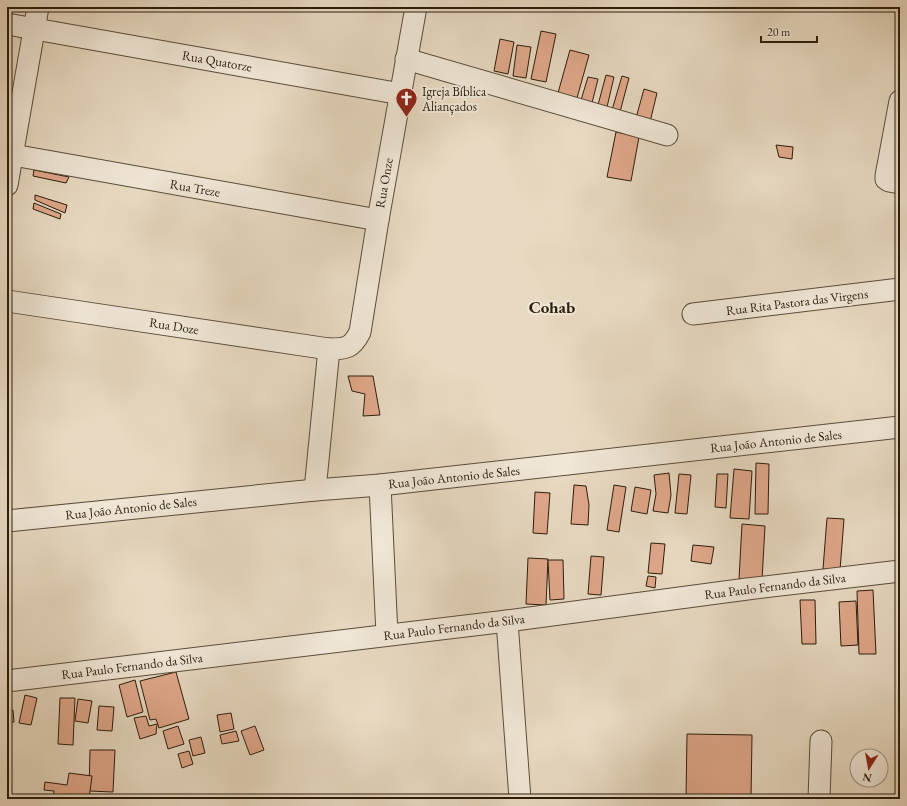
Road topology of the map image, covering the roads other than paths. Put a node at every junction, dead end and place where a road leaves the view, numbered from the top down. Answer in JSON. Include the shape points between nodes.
{"nodes":[{"id":1,"x":38,"y":7,"type":"edge"},
{"id":2,"x":416,"y":7,"type":"edge"},
{"id":3,"x":7,"y":24,"type":"edge"},
{"id":4,"x":34,"y":29,"type":"junction"},
{"id":5,"x":406,"y":59,"type":"junction"},
{"id":6,"x":400,"y":94,"type":"junction"},
{"id":7,"x":900,"y":101,"type":"edge"},
{"id":8,"x":667,"y":135,"type":"dead end"},
{"id":9,"x":9,"y":169,"type":"edge"},
{"id":10,"x":893,"y":181,"type":"edge"},
{"id":11,"x":378,"y":220,"type":"junction"},
{"id":12,"x":900,"y":289,"type":"edge"},
{"id":13,"x":7,"y":301,"type":"edge"},
{"id":14,"x":693,"y":314,"type":"dead end"},
{"id":15,"x":335,"y":349,"type":"junction"},
{"id":16,"x":900,"y":427,"type":"edge"},
{"id":17,"x":380,"y":485,"type":"junction"},
{"id":18,"x":315,"y":490,"type":"junction"},
{"id":19,"x":7,"y":521,"type":"edge"},
{"id":20,"x":900,"y":571,"type":"edge"},
{"id":21,"x":506,"y":621,"type":"junction"},
{"id":22,"x":388,"y":635,"type":"junction"},
{"id":23,"x":7,"y":681,"type":"edge"},
{"id":24,"x":821,"y":741,"type":"dead end"},
{"id":25,"x":520,"y":799,"type":"edge"},
{"id":26,"x":819,"y":799,"type":"edge"}],
"edges":[{"from":1,"to":4,"type":"street"},
{"from":2,"to":5,"type":"street","name":"Rua Onze"},
{"from":3,"to":4,"type":"street","name":"Rua Quatorze"},
{"from":4,"to":6,"type":"street","name":"Rua Quatorze"},
{"from":4,"to":9,"type":"street"},
{"from":5,"to":6,"type":"street","name":"Rua Onze"},
{"from":5,"to":8,"type":"street"},
{"from":6,"to":11,"type":"street","name":"Rua Onze"},
{"from":7,"to":10,"type":"street"},
{"from":9,"to":11,"type":"street","name":"Rua Treze"},
{"from":11,"to":15,"type":"street","name":"Rua Onze","via":[[360,332],[350,346]]},
{"from":12,"to":14,"type":"street","name":"Rua Rita Pastora das Virgens"},
{"from":13,"to":15,"type":"street","name":"Rua Doze"},
{"from":15,"to":18,"type":"street"},
{"from":16,"to":17,"type":"street","name":"Rua João Antonio de Sales"},
{"from":17,"to":18,"type":"street","name":"Rua João Antonio de Sales"},
{"from":17,"to":22,"type":"street"},
{"from":18,"to":19,"type":"street","name":"Rua João Antonio de Sales"},
{"from":20,"to":21,"type":"street","name":"Rua Paulo Fernando da Silva"},
{"from":21,"to":22,"type":"street","name":"Rua Paulo Fernando da Silva"},
{"from":21,"to":25,"type":"street"},
{"from":22,"to":23,"type":"street","name":"Rua Paulo Fernando da Silva"},
{"from":24,"to":26,"type":"street"}]}
